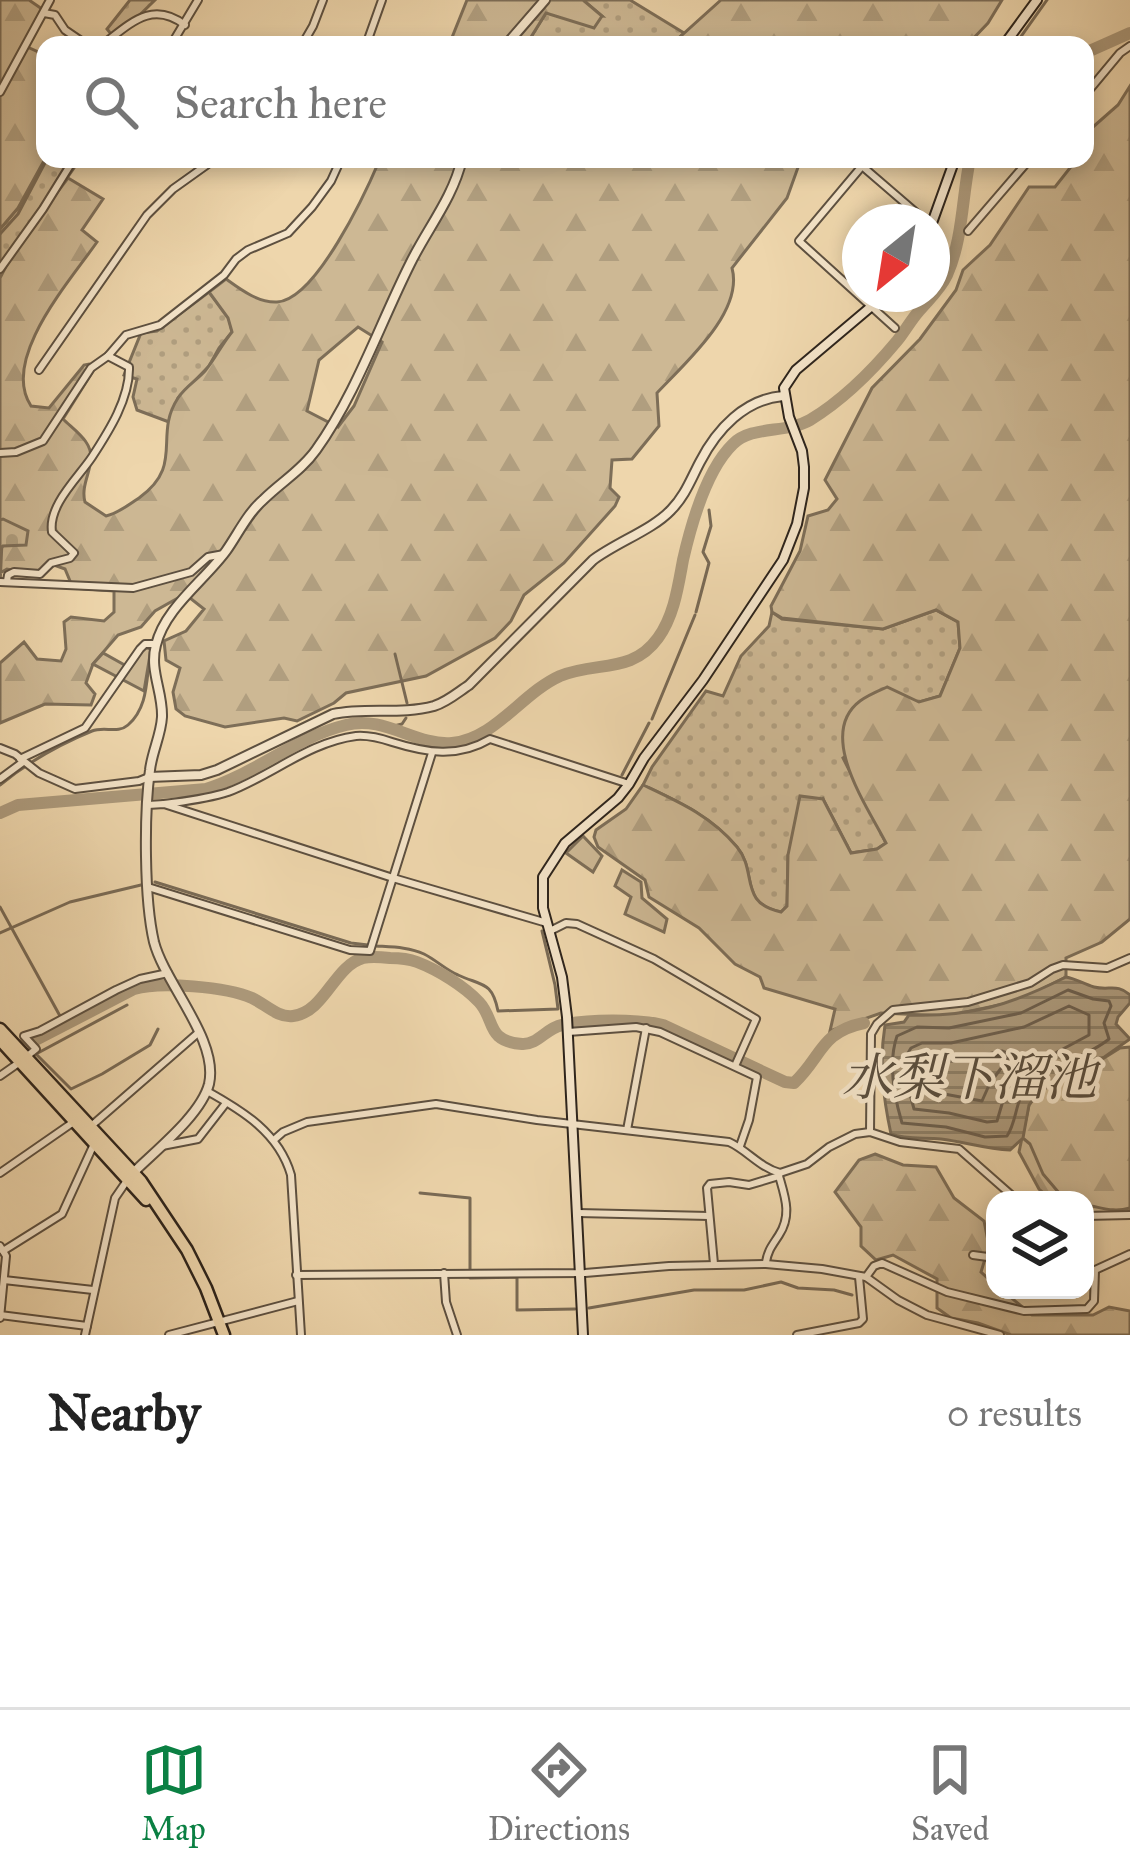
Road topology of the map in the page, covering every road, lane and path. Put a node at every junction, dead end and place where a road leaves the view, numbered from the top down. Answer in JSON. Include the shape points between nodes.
{"nodes":[{"id":1,"x":50,"y":0,"type":"edge"},
{"id":2,"x":198,"y":0,"type":"edge"},
{"id":3,"x":322,"y":0,"type":"edge"},
{"id":4,"x":382,"y":0,"type":"edge"},
{"id":5,"x":545,"y":0,"type":"edge"},
{"id":6,"x":1037,"y":0,"type":"edge"},
{"id":7,"x":44,"y":14,"type":"junction"},
{"id":8,"x":184,"y":25,"type":"junction"},
{"id":9,"x":74,"y":36,"type":"edge"},
{"id":10,"x":113,"y":36,"type":"edge"},
{"id":11,"x":177,"y":36,"type":"edge"},
{"id":12,"x":307,"y":36,"type":"edge"},
{"id":13,"x":369,"y":36,"type":"edge"},
{"id":14,"x":514,"y":36,"type":"edge"},
{"id":15,"x":1011,"y":36,"type":"edge"},
{"id":16,"x":1130,"y":46,"type":"edge"},
{"id":17,"x":1094,"y":83,"type":"edge"},
{"id":18,"x":0,"y":92,"type":"edge"},
{"id":19,"x":68,"y":168,"type":"edge"},
{"id":20,"x":202,"y":168,"type":"edge"},
{"id":21,"x":336,"y":168,"type":"edge"},
{"id":22,"x":459,"y":168,"type":"edge"},
{"id":23,"x":860,"y":168,"type":"edge"},
{"id":24,"x":871,"y":168,"type":"edge"},
{"id":25,"x":951,"y":168,"type":"edge"},
{"id":26,"x":1022,"y":168,"type":"edge"},
{"id":27,"x":909,"y":204,"type":"edge"},
{"id":28,"x":937,"y":204,"type":"edge"},
{"id":29,"x":968,"y":231,"type":"dead end"},
{"id":30,"x":0,"y":269,"type":"edge"},
{"id":31,"x":842,"y":281,"type":"edge"},
{"id":32,"x":866,"y":312,"type":"edge"},
{"id":33,"x":876,"y":312,"type":"edge"},
{"id":34,"x":895,"y":328,"type":"dead end"},
{"id":35,"x":108,"y":356,"type":"junction"},
{"id":36,"x":39,"y":370,"type":"dead end"},
{"id":37,"x":783,"y":396,"type":"junction"},
{"id":38,"x":0,"y":453,"type":"edge"},
{"id":39,"x":224,"y":554,"type":"junction"},
{"id":40,"x":4,"y":582,"type":"edge"},
{"id":41,"x":156,"y":644,"type":"junction"},
{"id":42,"x":0,"y":748,"type":"edge"},
{"id":43,"x":433,"y":753,"type":"junction"},
{"id":44,"x":25,"y":763,"type":"junction"},
{"id":45,"x":149,"y":776,"type":"junction"},
{"id":46,"x":0,"y":779,"type":"edge"},
{"id":47,"x":629,"y":784,"type":"junction"},
{"id":48,"x":148,"y":804,"type":"junction"},
{"id":49,"x":164,"y":804,"type":"junction"},
{"id":50,"x":393,"y":878,"type":"junction"},
{"id":51,"x":148,"y":887,"type":"junction"},
{"id":52,"x":548,"y":927,"type":"junction"},
{"id":53,"x":1130,"y":958,"type":"edge"},
{"id":54,"x":170,"y":976,"type":"junction"},
{"id":55,"x":646,"y":1028,"type":"junction"},
{"id":56,"x":0,"y":1029,"type":"edge"},
{"id":57,"x":568,"y":1032,"type":"junction"},
{"id":58,"x":198,"y":1033,"type":"junction"},
{"id":59,"x":19,"y":1049,"type":"edge"},
{"id":60,"x":735,"y":1066,"type":"junction"},
{"id":61,"x":0,"y":1076,"type":"edge"},
{"id":62,"x":207,"y":1090,"type":"junction"},
{"id":63,"x":227,"y":1102,"type":"junction"},
{"id":64,"x":75,"y":1121,"type":"junction"},
{"id":65,"x":572,"y":1123,"type":"junction"},
{"id":66,"x":90,"y":1127,"type":"junction"},
{"id":67,"x":627,"y":1131,"type":"junction"},
{"id":68,"x":870,"y":1132,"type":"junction"},
{"id":69,"x":274,"y":1139,"type":"junction"},
{"id":70,"x":94,"y":1142,"type":"junction"},
{"id":71,"x":159,"y":1147,"type":"junction"},
{"id":72,"x":740,"y":1147,"type":"junction"},
{"id":73,"x":0,"y":1173,"type":"edge"},
{"id":74,"x":779,"y":1174,"type":"junction"},
{"id":75,"x":131,"y":1176,"type":"junction"},
{"id":76,"x":1007,"y":1191,"type":"edge"},
{"id":77,"x":578,"y":1213,"type":"junction"},
{"id":78,"x":1130,"y":1215,"type":"edge"},
{"id":79,"x":709,"y":1216,"type":"junction"},
{"id":80,"x":1094,"y":1216,"type":"edge"},
{"id":81,"x":1,"y":1248,"type":"edge"},
{"id":82,"x":1130,"y":1254,"type":"edge"},
{"id":83,"x":973,"y":1255,"type":"dead end"},
{"id":84,"x":986,"y":1257,"type":"edge"},
{"id":85,"x":714,"y":1264,"type":"junction"},
{"id":86,"x":766,"y":1264,"type":"junction"},
{"id":87,"x":1095,"y":1270,"type":"joint"},
{"id":88,"x":579,"y":1272,"type":"junction"},
{"id":89,"x":444,"y":1273,"type":"junction"},
{"id":90,"x":296,"y":1275,"type":"junction"},
{"id":91,"x":863,"y":1277,"type":"junction"},
{"id":92,"x":4,"y":1280,"type":"junction"},
{"id":93,"x":93,"y":1290,"type":"junction"},
{"id":94,"x":298,"y":1301,"type":"junction"},
{"id":95,"x":0,"y":1316,"type":"edge"},
{"id":96,"x":219,"y":1329,"type":"edge"},
{"id":97,"x":88,"y":1332,"type":"edge"},
{"id":98,"x":169,"y":1335,"type":"edge"},
{"id":99,"x":302,"y":1335,"type":"edge"},
{"id":100,"x":457,"y":1335,"type":"edge"},
{"id":101,"x":583,"y":1335,"type":"edge"},
{"id":102,"x":797,"y":1335,"type":"edge"},
{"id":103,"x":1000,"y":1335,"type":"edge"}],
"edges":[{"from":1,"to":7,"type":"street"},
{"from":2,"to":8,"type":"street"},
{"from":3,"to":12,"type":"street"},
{"from":4,"to":13,"type":"street"},
{"from":5,"to":14,"type":"street"},
{"from":6,"to":15,"type":"street"},
{"from":7,"to":9,"type":"street"},
{"from":7,"to":18,"type":"street"},
{"from":8,"to":10,"type":"street","via":[[152,6]]},
{"from":8,"to":11,"type":"street"},
{"from":16,"to":17,"type":"street"},
{"from":19,"to":30,"type":"street"},
{"from":20,"to":36,"type":"street","via":[[148,214]]},
{"from":21,"to":35,"type":"street","via":[[289,233],[248,250],[160,325],[131,332]]},
{"from":22,"to":39,"type":"street","via":[[317,449],[251,513]]},
{"from":23,"to":31,"type":"street","via":[[799,242]]},
{"from":24,"to":27,"type":"street"},
{"from":25,"to":28,"type":"street"},
{"from":26,"to":29,"type":"street"},
{"from":32,"to":37,"type":"street","via":[[789,377]]},
{"from":33,"to":34,"type":"street"},
{"from":35,"to":38,"type":"street","via":[[44,441]]},
{"from":35,"to":40,"type":"street","via":[[129,367],[128,382],[50,522],[74,553],[40,574],[14,572]]},
{"from":37,"to":45,"type":"street","via":[[741,412],[711,442],[663,518],[593,560],[445,701],[333,714],[217,770]]},
{"from":37,"to":47,"type":"street","via":[[804,467],[783,560]]},
{"from":39,"to":40,"type":"street","via":[[134,588]]},
{"from":39,"to":41,"type":"street"},
{"from":41,"to":44,"type":"street","via":[[140,649],[86,728]]},
{"from":41,"to":45,"type":"street","via":[[162,723]]},
{"from":42,"to":44,"type":"street"},
{"from":43,"to":47,"type":"street","via":[[463,752],[490,739]]},
{"from":43,"to":49,"type":"street","via":[[360,736],[208,798]]},
{"from":43,"to":50,"type":"street"},
{"from":44,"to":45,"type":"street","via":[[75,789]]},
{"from":44,"to":46,"type":"street"},
{"from":45,"to":48,"type":"street"},
{"from":47,"to":52,"type":"street","via":[[548,867],[541,885]]},
{"from":48,"to":49,"type":"street"},
{"from":48,"to":51,"type":"street"},
{"from":49,"to":50,"type":"street"},
{"from":50,"to":51,"type":"street","via":[[370,951]]},
{"from":50,"to":52,"type":"street"},
{"from":51,"to":54,"type":"street","via":[[155,947]]},
{"from":52,"to":57,"type":"street"},
{"from":52,"to":60,"type":"street","via":[[577,924],[654,958],[756,1019]]},
{"from":53,"to":68,"type":"street","via":[[1107,968],[1063,965],[968,1002],[893,1010],[871,1034]]},
{"from":54,"to":58,"type":"street"},
{"from":54,"to":59,"type":"street","via":[[140,980]]},
{"from":55,"to":57,"type":"street"},
{"from":55,"to":60,"type":"street"},
{"from":55,"to":67,"type":"street"},
{"from":56,"to":59,"type":"highway"},
{"from":57,"to":65,"type":"street"},
{"from":58,"to":62,"type":"street","via":[[210,1065]]},
{"from":58,"to":66,"type":"street"},
{"from":59,"to":61,"type":"street"},
{"from":59,"to":64,"type":"highway"},
{"from":59,"to":66,"type":"highway"},
{"from":60,"to":72,"type":"street","via":[[758,1077]]},
{"from":62,"to":63,"type":"street"},
{"from":62,"to":71,"type":"street"},
{"from":63,"to":69,"type":"street"},
{"from":63,"to":71,"type":"street","via":[[198,1139]]},
{"from":64,"to":70,"type":"highway"},
{"from":64,"to":73,"type":"street"},
{"from":65,"to":67,"type":"street"},
{"from":65,"to":69,"type":"street","via":[[436,1104],[307,1122]]},
{"from":65,"to":77,"type":"street"},
{"from":66,"to":75,"type":"highway"},
{"from":67,"to":72,"type":"street"},
{"from":68,"to":74,"type":"street"},
{"from":68,"to":76,"type":"street","via":[[958,1149]]},
{"from":69,"to":90,"type":"street","via":[[291,1175]]},
{"from":70,"to":75,"type":"highway"},
{"from":70,"to":81,"type":"street","via":[[62,1214]]},
{"from":71,"to":75,"type":"street"},
{"from":72,"to":74,"type":"street"},
{"from":74,"to":79,"type":"street","via":[[749,1185],[710,1184]]},
{"from":74,"to":86,"type":"street","via":[[786,1220]]},
{"from":75,"to":93,"type":"street","via":[[115,1198]]},
{"from":75,"to":96,"type":"highway","via":[[187,1250]]},
{"from":77,"to":79,"type":"street"},
{"from":77,"to":88,"type":"street"},
{"from":78,"to":80,"type":"street"},
{"from":79,"to":85,"type":"street"},
{"from":81,"to":92,"type":"street"},
{"from":82,"to":87,"type":"street"},
{"from":83,"to":84,"type":"street"},
{"from":85,"to":86,"type":"street"},
{"from":85,"to":88,"type":"street"},
{"from":86,"to":91,"type":"street"},
{"from":87,"to":91,"type":"street","via":[[1091,1306],[1039,1313],[947,1292],[882,1263]]},
{"from":88,"to":89,"type":"street"},
{"from":88,"to":101,"type":"street"},
{"from":89,"to":90,"type":"street"},
{"from":89,"to":100,"type":"street"},
{"from":90,"to":94,"type":"street"},
{"from":91,"to":102,"type":"street","via":[[860,1323]]},
{"from":91,"to":103,"type":"street","via":[[927,1315]]},
{"from":92,"to":93,"type":"street"},
{"from":92,"to":95,"type":"street"},
{"from":93,"to":97,"type":"street"},
{"from":94,"to":96,"type":"street"},
{"from":94,"to":99,"type":"street"},
{"from":95,"to":97,"type":"street"},
{"from":96,"to":98,"type":"street"}]}
